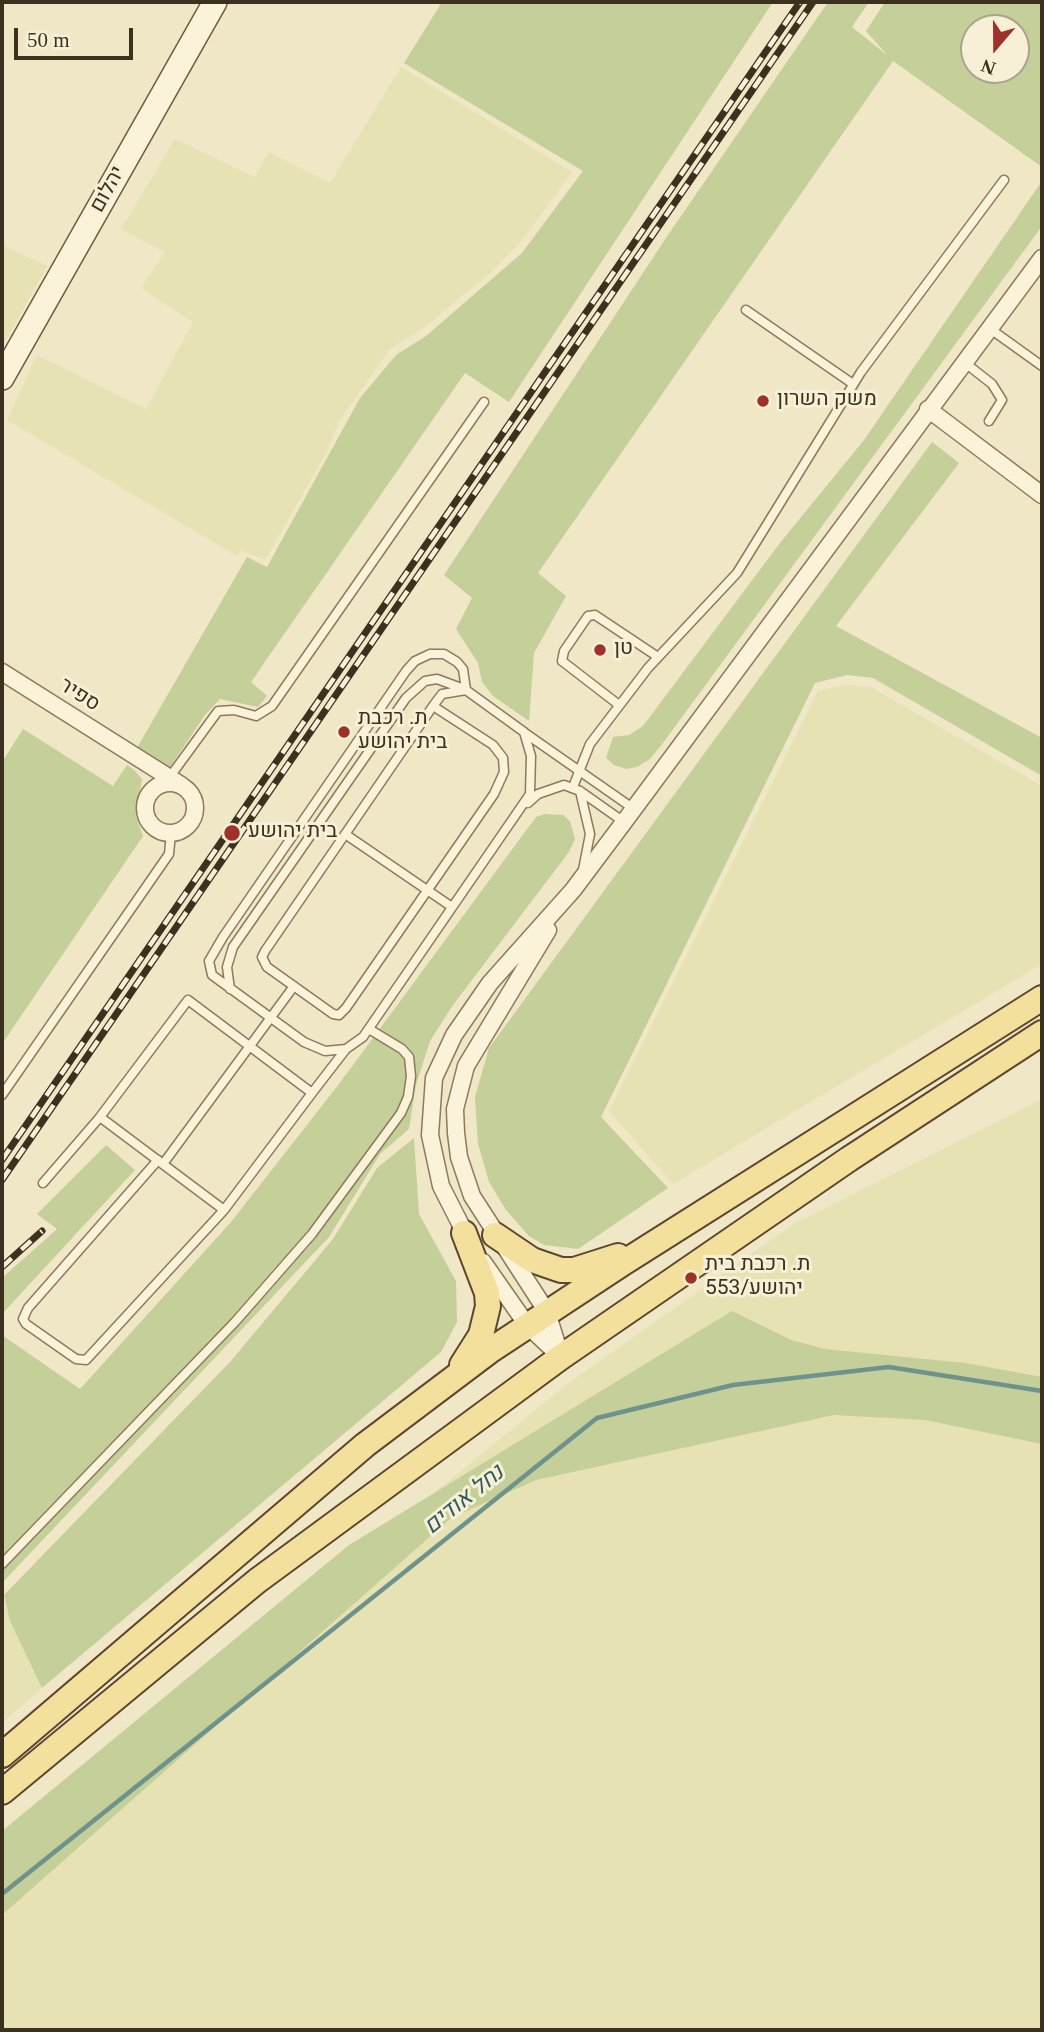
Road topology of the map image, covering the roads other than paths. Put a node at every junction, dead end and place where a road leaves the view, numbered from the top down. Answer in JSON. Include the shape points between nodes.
{"nodes":[{"id":1,"x":215,"y":2,"type":"edge"},
{"id":2,"x":1004,"y":180,"type":"dead end"},
{"id":3,"x":1042,"y":258,"type":"edge"},
{"id":4,"x":746,"y":310,"type":"dead end"},
{"id":5,"x":989,"y":328,"type":"junction"},
{"id":6,"x":964,"y":362,"type":"junction"},
{"id":7,"x":1042,"y":366,"type":"edge"},
{"id":8,"x":2,"y":378,"type":"edge"},
{"id":9,"x":853,"y":384,"type":"junction"},
{"id":10,"x":484,"y":402,"type":"dead end"},
{"id":11,"x":928,"y":409,"type":"junction"},
{"id":12,"x":989,"y":421,"type":"dead end"},
{"id":13,"x":1042,"y":495,"type":"edge"},
{"id":14,"x":658,"y":657,"type":"junction"},
{"id":15,"x":2,"y":672,"type":"edge"},
{"id":16,"x":466,"y":690,"type":"junction"},
{"id":17,"x":620,"y":705,"type":"junction"},
{"id":18,"x":433,"y":706,"type":"junction"},
{"id":19,"x":524,"y":732,"type":"junction"},
{"id":20,"x":578,"y":770,"type":"junction"},
{"id":21,"x":167,"y":785,"type":"junction"},
{"id":22,"x":577,"y":789,"type":"junction"},
{"id":23,"x":524,"y":807,"type":"junction"},
{"id":24,"x":629,"y":815,"type":"junction"},
{"id":25,"x":171,"y":833,"type":"junction"},
{"id":26,"x":345,"y":834,"type":"junction"},
{"id":27,"x":577,"y":884,"type":"junction"},
{"id":28,"x":428,"y":891,"type":"junction"},
{"id":29,"x":452,"y":907,"type":"junction"},
{"id":30,"x":294,"y":986,"type":"junction"},
{"id":31,"x":230,"y":989,"type":"junction"},
{"id":32,"x":1042,"y":998,"type":"edge"},
{"id":33,"x":271,"y":1019,"type":"junction"},
{"id":34,"x":369,"y":1029,"type":"junction"},
{"id":35,"x":1042,"y":1033,"type":"edge"},
{"id":36,"x":250,"y":1047,"type":"junction"},
{"id":37,"x":346,"y":1049,"type":"junction"},
{"id":38,"x":312,"y":1093,"type":"junction"},
{"id":39,"x":2,"y":1095,"type":"edge"},
{"id":40,"x":100,"y":1117,"type":"junction"},
{"id":41,"x":161,"y":1162,"type":"junction"},
{"id":42,"x":43,"y":1183,"type":"dead end"},
{"id":43,"x":224,"y":1210,"type":"junction"},
{"id":44,"x":464,"y":1233,"type":"junction"},
{"id":45,"x":495,"y":1235,"type":"junction"},
{"id":46,"x":649,"y":1247,"type":"junction"},
{"id":47,"x":537,"y":1318,"type":"junction"},
{"id":48,"x":561,"y":1357,"type":"junction"},
{"id":49,"x":453,"y":1378,"type":"junction"},
{"id":50,"x":2,"y":1564,"type":"edge"},
{"id":51,"x":2,"y":1755,"type":"edge"},
{"id":52,"x":2,"y":1792,"type":"edge"}],
"edges":[{"from":1,"to":8,"type":"street","name":"יהלום"},
{"from":2,"to":9,"type":"lane"},
{"from":3,"to":5,"type":"street"},
{"from":4,"to":9,"type":"lane"},
{"from":5,"to":6,"type":"street"},
{"from":5,"to":7,"type":"lane"},
{"from":6,"to":11,"type":"street"},
{"from":6,"to":12,"type":"lane","via":[[992,384],[1002,400]]},
{"from":9,"to":14,"type":"lane","via":[[737,573]]},
{"from":10,"to":21,"type":"lane","via":[[272,706],[256,716],[218,711]]},
{"from":11,"to":13,"type":"street"},
{"from":11,"to":24,"type":"street"},
{"from":14,"to":17,"type":"lane"},
{"from":14,"to":17,"type":"lane","via":[[595,615],[588,617],[564,651],[562,662]]},
{"from":15,"to":21,"type":"street","name":"ספיר","via":[[134,756],[150,777]]},
{"from":16,"to":18,"type":"lane","via":[[442,694]]},
{"from":16,"to":19,"type":"lane"},
{"from":16,"to":31,"type":"lane","via":[[437,679],[425,681],[406,698],[233,947],[227,967]]},
{"from":16,"to":31,"type":"lane","via":[[463,669],[444,654],[430,653],[407,671],[212,953],[208,968]]},
{"from":17,"to":20,"type":"lane","via":[[590,744]]},
{"from":18,"to":26,"type":"lane"},
{"from":18,"to":28,"type":"lane","via":[[493,745],[504,765],[498,787]]},
{"from":19,"to":20,"type":"lane"},
{"from":19,"to":23,"type":"lane","via":[[533,772]]},
{"from":20,"to":22,"type":"lane"},
{"from":20,"to":24,"type":"lane"},
{"from":21,"to":25,"type":"street","via":[[147,799],[146,815],[156,828]]},
{"from":21,"to":25,"type":"street","via":[[192,796],[195,810],[190,824]]},
{"from":22,"to":23,"type":"lane","via":[[550,788]]},
{"from":22,"to":24,"type":"lane"},
{"from":22,"to":27,"type":"lane","via":[[590,834]]},
{"from":23,"to":29,"type":"lane"},
{"from":24,"to":27,"type":"street"},
{"from":25,"to":39,"type":"lane","via":[[169,853]]},
{"from":26,"to":28,"type":"lane"},
{"from":26,"to":30,"type":"lane","via":[[262,957],[267,967]]},
{"from":27,"to":44,"type":"street","via":[[468,1012],[434,1079],[430,1108],[434,1163],[449,1207]]},
{"from":27,"to":45,"type":"street","via":[[487,1026],[459,1085],[459,1157],[472,1196]]},
{"from":28,"to":29,"type":"lane"},
{"from":28,"to":30,"type":"lane","via":[[339,1015]]},
{"from":29,"to":34,"type":"lane"},
{"from":30,"to":33,"type":"lane"},
{"from":31,"to":33,"type":"lane"},
{"from":32,"to":46,"type":"main road"},
{"from":33,"to":36,"type":"lane"},
{"from":33,"to":37,"type":"lane","via":[[314,1048]]},
{"from":34,"to":37,"type":"lane"},
{"from":34,"to":50,"type":"lane","via":[[409,1057],[411,1076],[401,1113],[312,1234],[235,1322]]},
{"from":35,"to":48,"type":"main road"},
{"from":36,"to":38,"type":"lane"},
{"from":36,"to":40,"type":"lane","via":[[188,1000]]},
{"from":36,"to":41,"type":"lane"},
{"from":37,"to":38,"type":"lane"},
{"from":38,"to":43,"type":"lane"},
{"from":40,"to":41,"type":"lane"},
{"from":40,"to":42,"type":"lane"},
{"from":41,"to":43,"type":"lane"},
{"from":41,"to":43,"type":"lane","via":[[28,1308],[26,1324],[76,1359],[86,1360]]},
{"from":44,"to":47,"type":"street"},
{"from":44,"to":49,"type":"main road","via":[[488,1306],[481,1335]]},
{"from":45,"to":46,"type":"main road","via":[[532,1260],[561,1270]]},
{"from":45,"to":47,"type":"street"},
{"from":46,"to":47,"type":"main road"},
{"from":47,"to":48,"type":"street"},
{"from":47,"to":48,"type":"street"},
{"from":47,"to":49,"type":"main road"},
{"from":48,"to":52,"type":"main road","via":[[257,1581]]},
{"from":49,"to":51,"type":"main road","via":[[305,1495]]}]}
